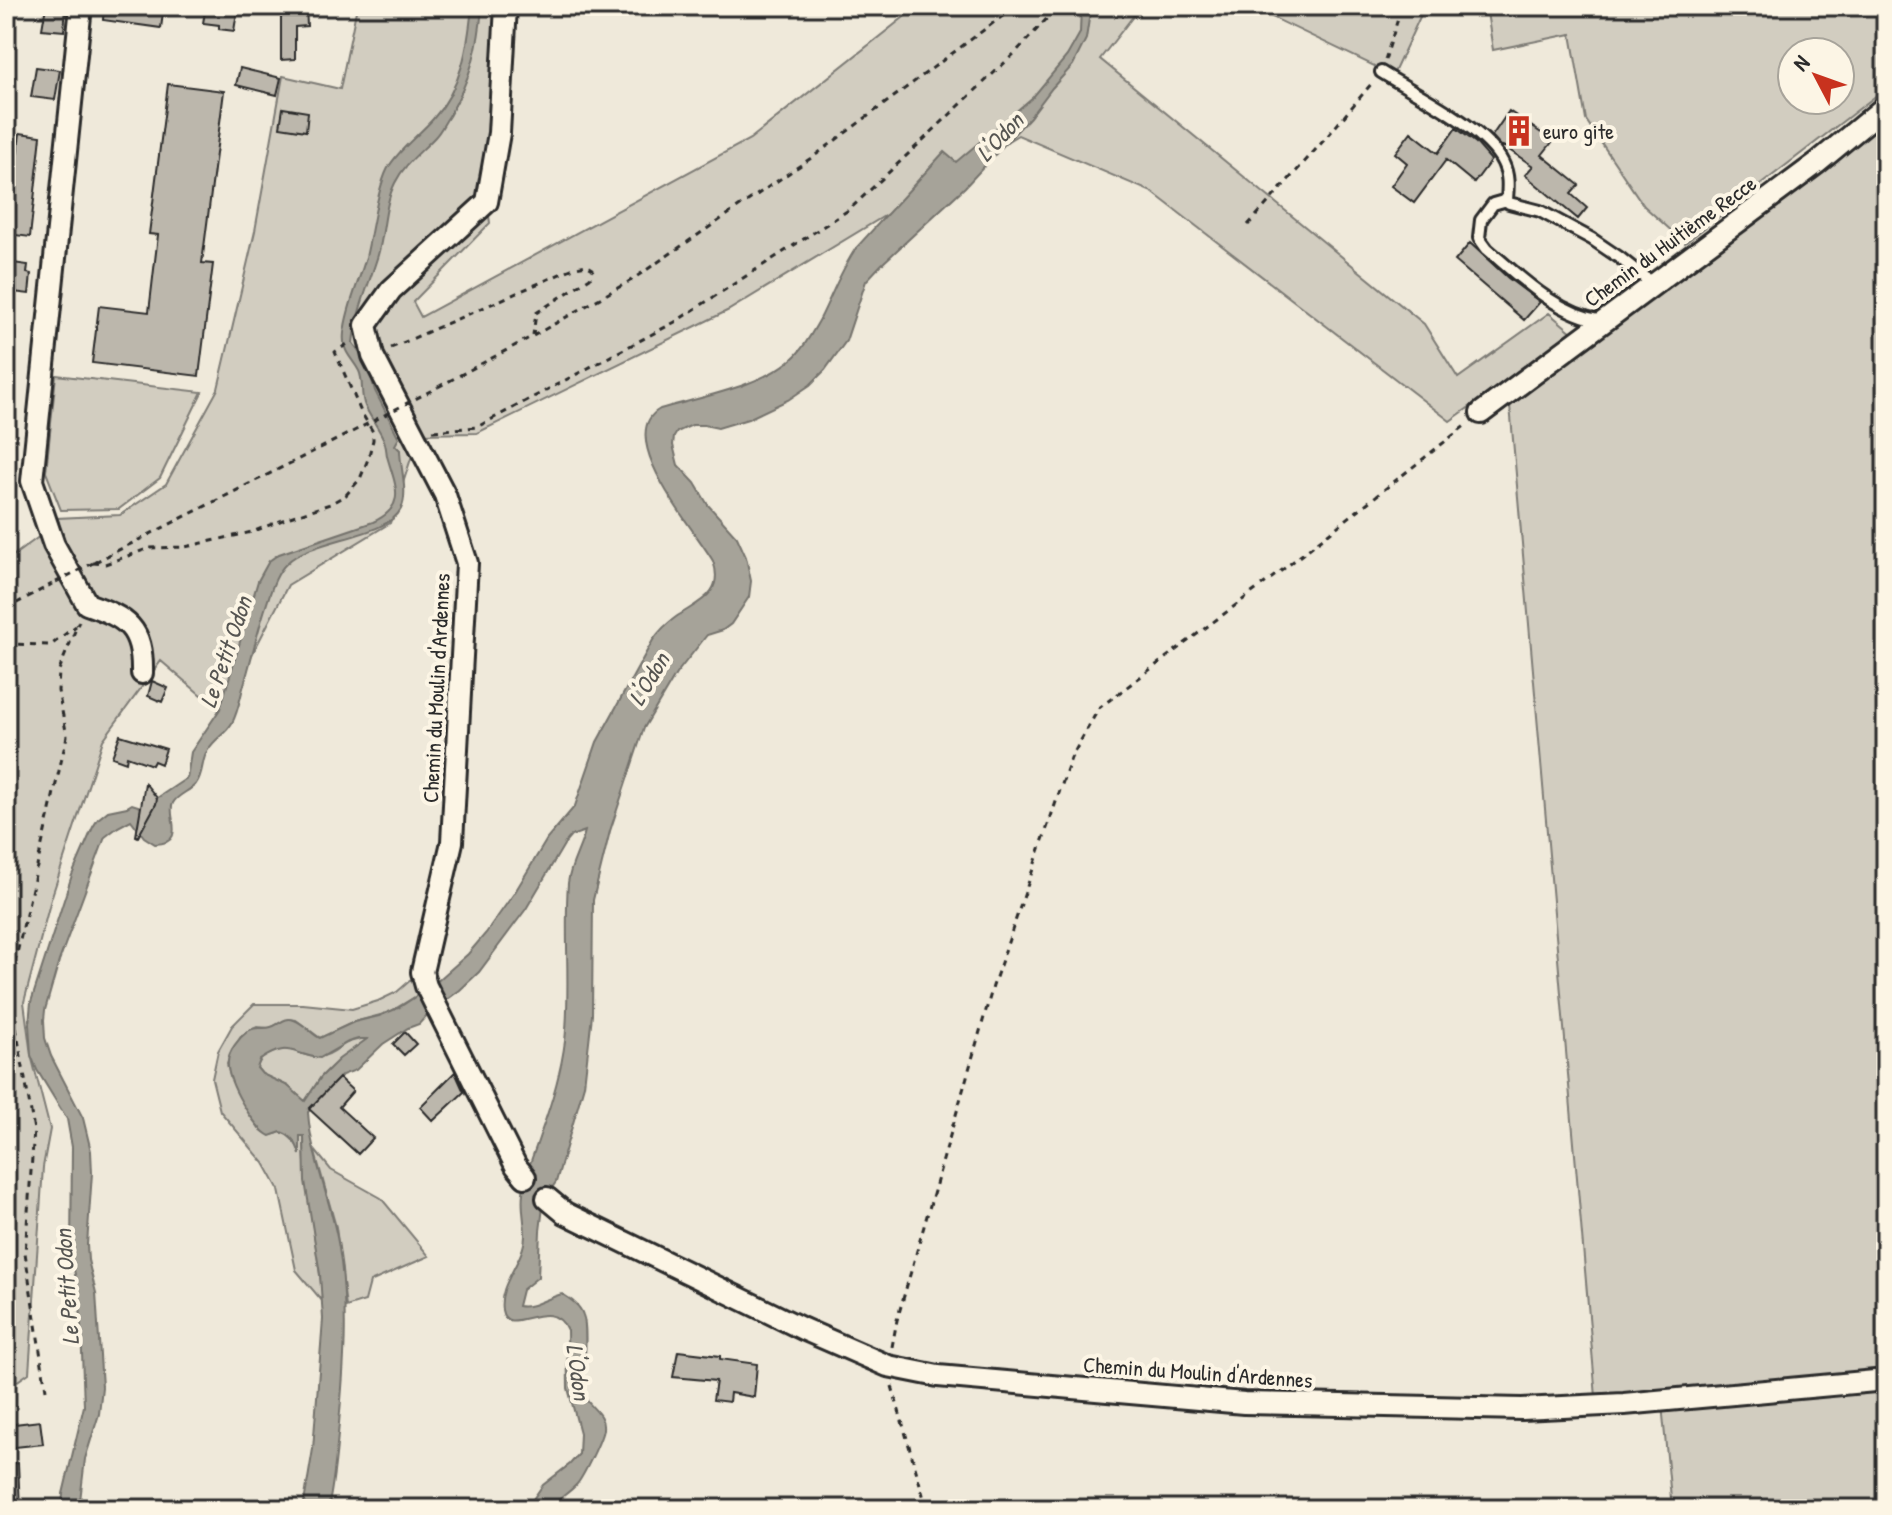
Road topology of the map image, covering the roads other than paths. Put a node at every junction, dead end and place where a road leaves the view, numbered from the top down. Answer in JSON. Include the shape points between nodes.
{"nodes":[{"id":1,"x":81,"y":6,"type":"edge"},
{"id":2,"x":506,"y":6,"type":"edge"},
{"id":3,"x":1381,"y":72,"type":"road end"},
{"id":4,"x":1886,"y":106,"type":"edge"},
{"id":5,"x":1507,"y":200,"type":"junction"},
{"id":6,"x":1657,"y":282,"type":"junction"},
{"id":7,"x":1602,"y":321,"type":"junction"},
{"id":8,"x":1481,"y":413,"type":"road end"},
{"id":9,"x":142,"y":673,"type":"dead end"},
{"id":10,"x":525,"y":1177,"type":"dead end"},
{"id":11,"x":547,"y":1198,"type":"dead end"},
{"id":12,"x":1886,"y":1380,"type":"edge"}],
"edges":[{"from":1,"to":9,"type":"street","via":[[32,481],[54,545],[87,604],[114,613],[133,630],[143,651]]},
{"from":2,"to":10,"type":"street","name":"Chemin du Moulin d'Ardennes","via":[[499,133],[487,202],[391,290],[366,325],[373,356],[445,495],[467,563],[452,842],[422,972]]},
{"from":3,"to":5,"type":"lane","via":[[1478,132],[1503,162],[1509,180]]},
{"from":4,"to":6,"type":"street","name":"Chemin du Huitième Recce"},
{"from":5,"to":6,"type":"lane","via":[[1592,239]]},
{"from":5,"to":7,"type":"lane","via":[[1488,209],[1479,238],[1561,307]]},
{"from":6,"to":7,"type":"street","name":"Chemin du Huitième Recce"},
{"from":7,"to":8,"type":"street","name":"Chemin du Huitième Recce"},
{"from":11,"to":12,"type":"street","name":"Chemin du Moulin d'Ardennes","via":[[565,1213],[803,1329],[888,1366],[938,1376],[1244,1403],[1522,1409]]}]}
